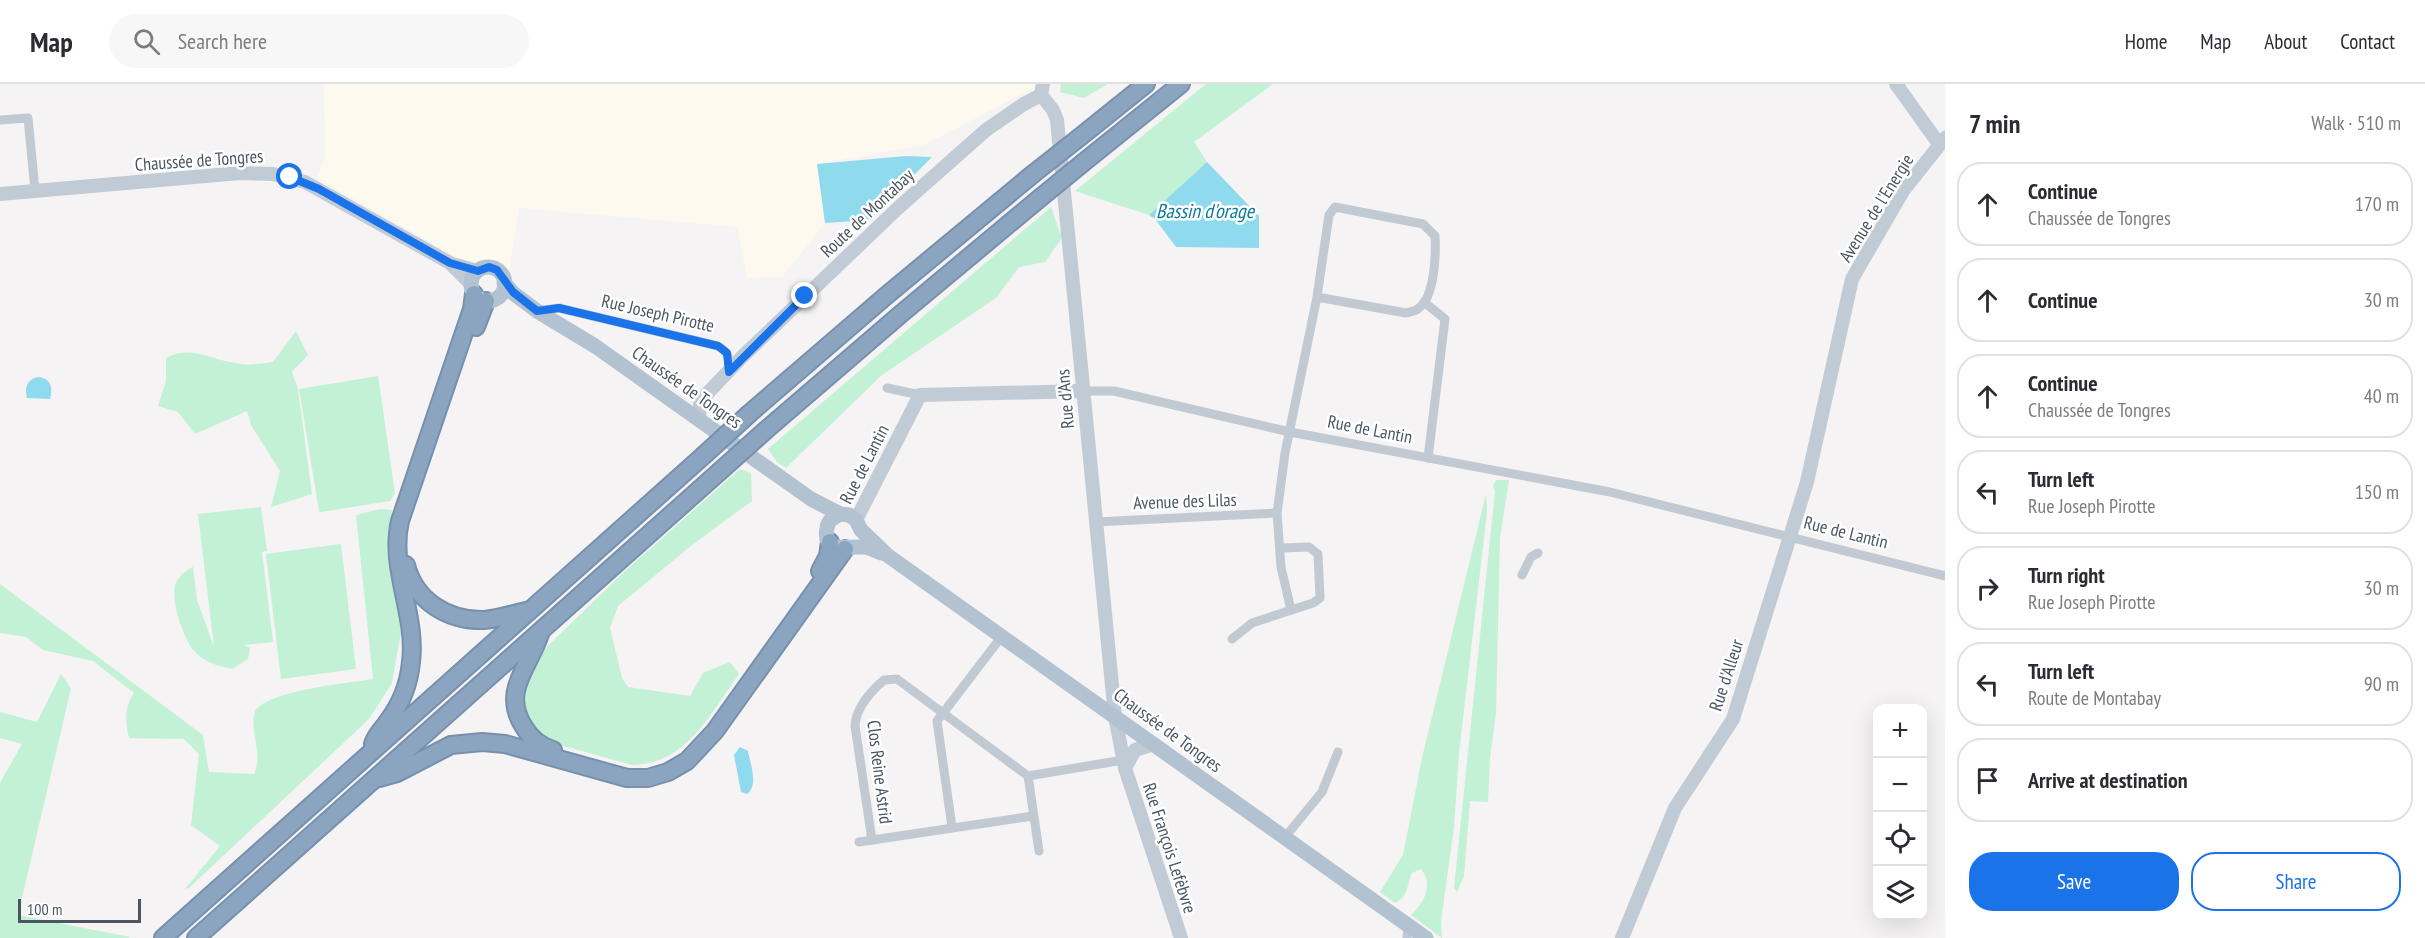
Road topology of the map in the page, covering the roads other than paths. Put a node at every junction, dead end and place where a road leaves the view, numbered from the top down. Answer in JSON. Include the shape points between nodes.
{"nodes":[{"id":1,"x":1146,"y":84,"type":"edge"},
{"id":2,"x":1181,"y":84,"type":"edge"},
{"id":3,"x":1896,"y":84,"type":"edge"},
{"id":4,"x":1042,"y":89,"type":"edge"},
{"id":5,"x":0,"y":120,"type":"edge"},
{"id":6,"x":1942,"y":141,"type":"edge"},
{"id":7,"x":35,"y":190,"type":"junction"},
{"id":8,"x":0,"y":194,"type":"edge"},
{"id":9,"x":504,"y":283,"type":"junction"},
{"id":10,"x":481,"y":290,"type":"junction"},
{"id":11,"x":1317,"y":297,"type":"junction"},
{"id":12,"x":1424,"y":302,"type":"junction"},
{"id":13,"x":537,"y":311,"type":"junction"},
{"id":14,"x":729,"y":372,"type":"junction"},
{"id":15,"x":886,"y":388,"type":"dead end"},
{"id":16,"x":1083,"y":391,"type":"junction"},
{"id":17,"x":920,"y":395,"type":"junction"},
{"id":18,"x":1824,"y":407,"type":"joint"},
{"id":19,"x":699,"y":418,"type":"junction"},
{"id":20,"x":1290,"y":432,"type":"junction"},
{"id":21,"x":1428,"y":458,"type":"junction"},
{"id":22,"x":1277,"y":513,"type":"junction"},
{"id":23,"x":834,"y":519,"type":"junction"},
{"id":24,"x":1095,"y":522,"type":"junction"},
{"id":25,"x":859,"y":525,"type":"junction"},
{"id":26,"x":1788,"y":536,"type":"junction"},
{"id":27,"x":841,"y":546,"type":"junction"},
{"id":28,"x":1281,"y":548,"type":"junction"},
{"id":29,"x":1538,"y":553,"type":"dead end"},
{"id":30,"x":887,"y":555,"type":"junction"},
{"id":31,"x":1522,"y":575,"type":"dead end"},
{"id":32,"x":1945,"y":576,"type":"edge"},
{"id":33,"x":531,"y":610,"type":"junction"},
{"id":34,"x":1291,"y":610,"type":"junction"},
{"id":35,"x":541,"y":630,"type":"junction"},
{"id":36,"x":1002,"y":636,"type":"junction"},
{"id":37,"x":1232,"y":639,"type":"dead end"},
{"id":38,"x":1112,"y":691,"type":"junction"},
{"id":39,"x":1090,"y":699,"type":"junction"},
{"id":40,"x":943,"y":712,"type":"junction"},
{"id":41,"x":1115,"y":716,"type":"junction"},
{"id":42,"x":1154,"y":744,"type":"junction"},
{"id":43,"x":1338,"y":752,"type":"dead end"},
{"id":44,"x":370,"y":754,"type":"junction"},
{"id":45,"x":1124,"y":764,"type":"junction"},
{"id":46,"x":1028,"y":776,"type":"junction"},
{"id":47,"x":372,"y":780,"type":"junction"},
{"id":48,"x":1033,"y":816,"type":"junction"},
{"id":49,"x":952,"y":827,"type":"junction"},
{"id":50,"x":1286,"y":836,"type":"junction"},
{"id":51,"x":872,"y":840,"type":"junction"},
{"id":52,"x":859,"y":842,"type":"dead end"},
{"id":53,"x":1039,"y":851,"type":"dead end"},
{"id":54,"x":1407,"y":932,"type":"edge"},
{"id":55,"x":163,"y":938,"type":"edge"},
{"id":56,"x":196,"y":938,"type":"edge"},
{"id":57,"x":1181,"y":938,"type":"edge"},
{"id":58,"x":1426,"y":938,"type":"edge"},
{"id":59,"x":1622,"y":938,"type":"edge"}],
"edges":[{"from":1,"to":33,"type":"highway","bridge":true,"via":[[887,295]]},
{"from":2,"to":35,"type":"highway","bridge":true,"via":[[902,312]]},
{"from":3,"to":6,"type":"street"},
{"from":4,"to":14,"type":"street","name":"Route de Montabay","via":[[971,143],[869,234]]},
{"from":4,"to":16,"type":"street","name":"Rue d'Ans","via":[[1057,120]]},
{"from":5,"to":7,"type":"street","via":[[28,118]]},
{"from":6,"to":18,"type":"street","name":"Avenue de l'Energie","via":[[1903,191],[1852,279]]},
{"from":7,"to":8,"type":"street","name":"Chaussée de Tongres"},
{"from":7,"to":10,"type":"street","name":"Chaussée de Tongres","via":[[240,173],[281,176],[319,189],[450,263]]},
{"from":9,"to":10,"type":"main road","via":[[503,292]]},
{"from":9,"to":10,"type":"main road","name":"Chaussée de Tongres","via":[[502,275],[489,267]]},
{"from":9,"to":13,"type":"main road","name":"Chaussée de Tongres"},
{"from":10,"to":13,"type":"main road","name":"Chaussée de Tongres"},
{"from":10,"to":33,"type":"highway","via":[[406,521],[405,559],[420,595],[442,612],[483,620]]},
{"from":10,"to":44,"type":"highway","via":[[400,521],[397,549],[412,660],[403,695],[376,736]]},
{"from":11,"to":12,"type":"street","via":[[1406,313],[1419,309]]},
{"from":11,"to":12,"type":"street","via":[[1329,215],[1335,207],[1423,224],[1435,236],[1436,256]]},
{"from":11,"to":20,"type":"street"},
{"from":12,"to":21,"type":"street","via":[[1445,319]]},
{"from":13,"to":14,"type":"street","name":"Rue Joseph Pirotte","via":[[559,308],[718,346],[727,353]]},
{"from":13,"to":19,"type":"main road","name":"Chaussée de Tongres"},
{"from":14,"to":19,"type":"street","via":[[703,398]]},
{"from":15,"to":17,"type":"street"},
{"from":16,"to":17,"type":"street","name":"Rue de Lantin"},
{"from":16,"to":20,"type":"street","name":"Rue de Lantin","via":[[1114,391]]},
{"from":16,"to":24,"type":"street","name":"Rue d'Ans"},
{"from":17,"to":25,"type":"street","name":"Rue de Lantin"},
{"from":18,"to":26,"type":"street","name":"Rue d'Alleur","via":[[1807,482]]},
{"from":19,"to":23,"type":"main road","name":"Chaussée de Tongres"},
{"from":20,"to":21,"type":"street","name":"Rue de Lantin"},
{"from":20,"to":22,"type":"street"},
{"from":21,"to":26,"type":"street","name":"Rue de Lantin","via":[[1610,492]]},
{"from":22,"to":24,"type":"street","name":"Avenue des Lilas"},
{"from":22,"to":28,"type":"street"},
{"from":23,"to":25,"type":"main road","name":"Chaussée de Tongres","via":[[849,515]]},
{"from":23,"to":27,"type":"main road","name":"Chaussée de Tongres","via":[[826,532]]},
{"from":24,"to":38,"type":"street","name":"Rue d'Ans"},
{"from":25,"to":27,"type":"main road","via":[[858,542]]},
{"from":25,"to":30,"type":"main road","name":"Chaussée de Tongres"},
{"from":26,"to":32,"type":"street","name":"Rue de Lantin"},
{"from":26,"to":59,"type":"street","name":"Rue d'Alleur","via":[[1733,719],[1675,808]]},
{"from":27,"to":30,"type":"main road","name":"Chaussée de Tongres","via":[[863,546]]},
{"from":27,"to":35,"type":"highway","via":[[828,556],[702,735],[665,765],[628,770],[547,748],[535,741],[519,719],[515,696],[522,670],[536,649]]},
{"from":27,"to":47,"type":"highway","via":[[715,731],[687,761],[668,772],[648,778],[627,778],[505,744],[482,742],[451,745],[397,773]]},
{"from":28,"to":34,"type":"street","via":[[1281,567]]},
{"from":28,"to":34,"type":"street","via":[[1309,547],[1318,554],[1320,598]]},
{"from":29,"to":31,"type":"street","via":[[1531,557]]},
{"from":30,"to":36,"type":"main road","name":"Chaussée de Tongres"},
{"from":33,"to":44,"type":"highway"},
{"from":34,"to":37,"type":"street","via":[[1252,623]]},
{"from":35,"to":47,"type":"highway"},
{"from":36,"to":39,"type":"main road","name":"Chaussée de Tongres"},
{"from":36,"to":40,"type":"street"},
{"from":38,"to":39,"type":"street"},
{"from":38,"to":41,"type":"street","name":"Rue d'Ans"},
{"from":39,"to":41,"type":"main road","name":"Chaussée de Tongres"},
{"from":40,"to":46,"type":"street","name":"Clos Reine Astrid"},
{"from":40,"to":49,"type":"street","via":[[937,721]]},
{"from":40,"to":51,"type":"street","name":"Clos Reine Astrid","via":[[897,679],[884,680],[855,715]]},
{"from":41,"to":42,"type":"main road","name":"Chaussée de Tongres"},
{"from":41,"to":45,"type":"street","name":"Rue François Lefèbvre"},
{"from":42,"to":45,"type":"street","via":[[1135,750]]},
{"from":42,"to":50,"type":"main road","name":"Chaussée de Tongres"},
{"from":43,"to":50,"type":"street","via":[[1322,792]]},
{"from":44,"to":55,"type":"highway"},
{"from":45,"to":46,"type":"street"},
{"from":45,"to":57,"type":"street","name":"Rue François Lefèbvre"},
{"from":46,"to":48,"type":"street"},
{"from":47,"to":56,"type":"highway"},
{"from":48,"to":49,"type":"street","name":"Clos Reine Astrid"},
{"from":48,"to":53,"type":"street"},
{"from":49,"to":51,"type":"street","name":"Clos Reine Astrid"},
{"from":50,"to":54,"type":"main road","name":"Chaussée de Tongres"},
{"from":51,"to":52,"type":"street","name":"Clos Reine Astrid"},
{"from":54,"to":58,"type":"main road","name":"Chaussée de Tongres"}]}
